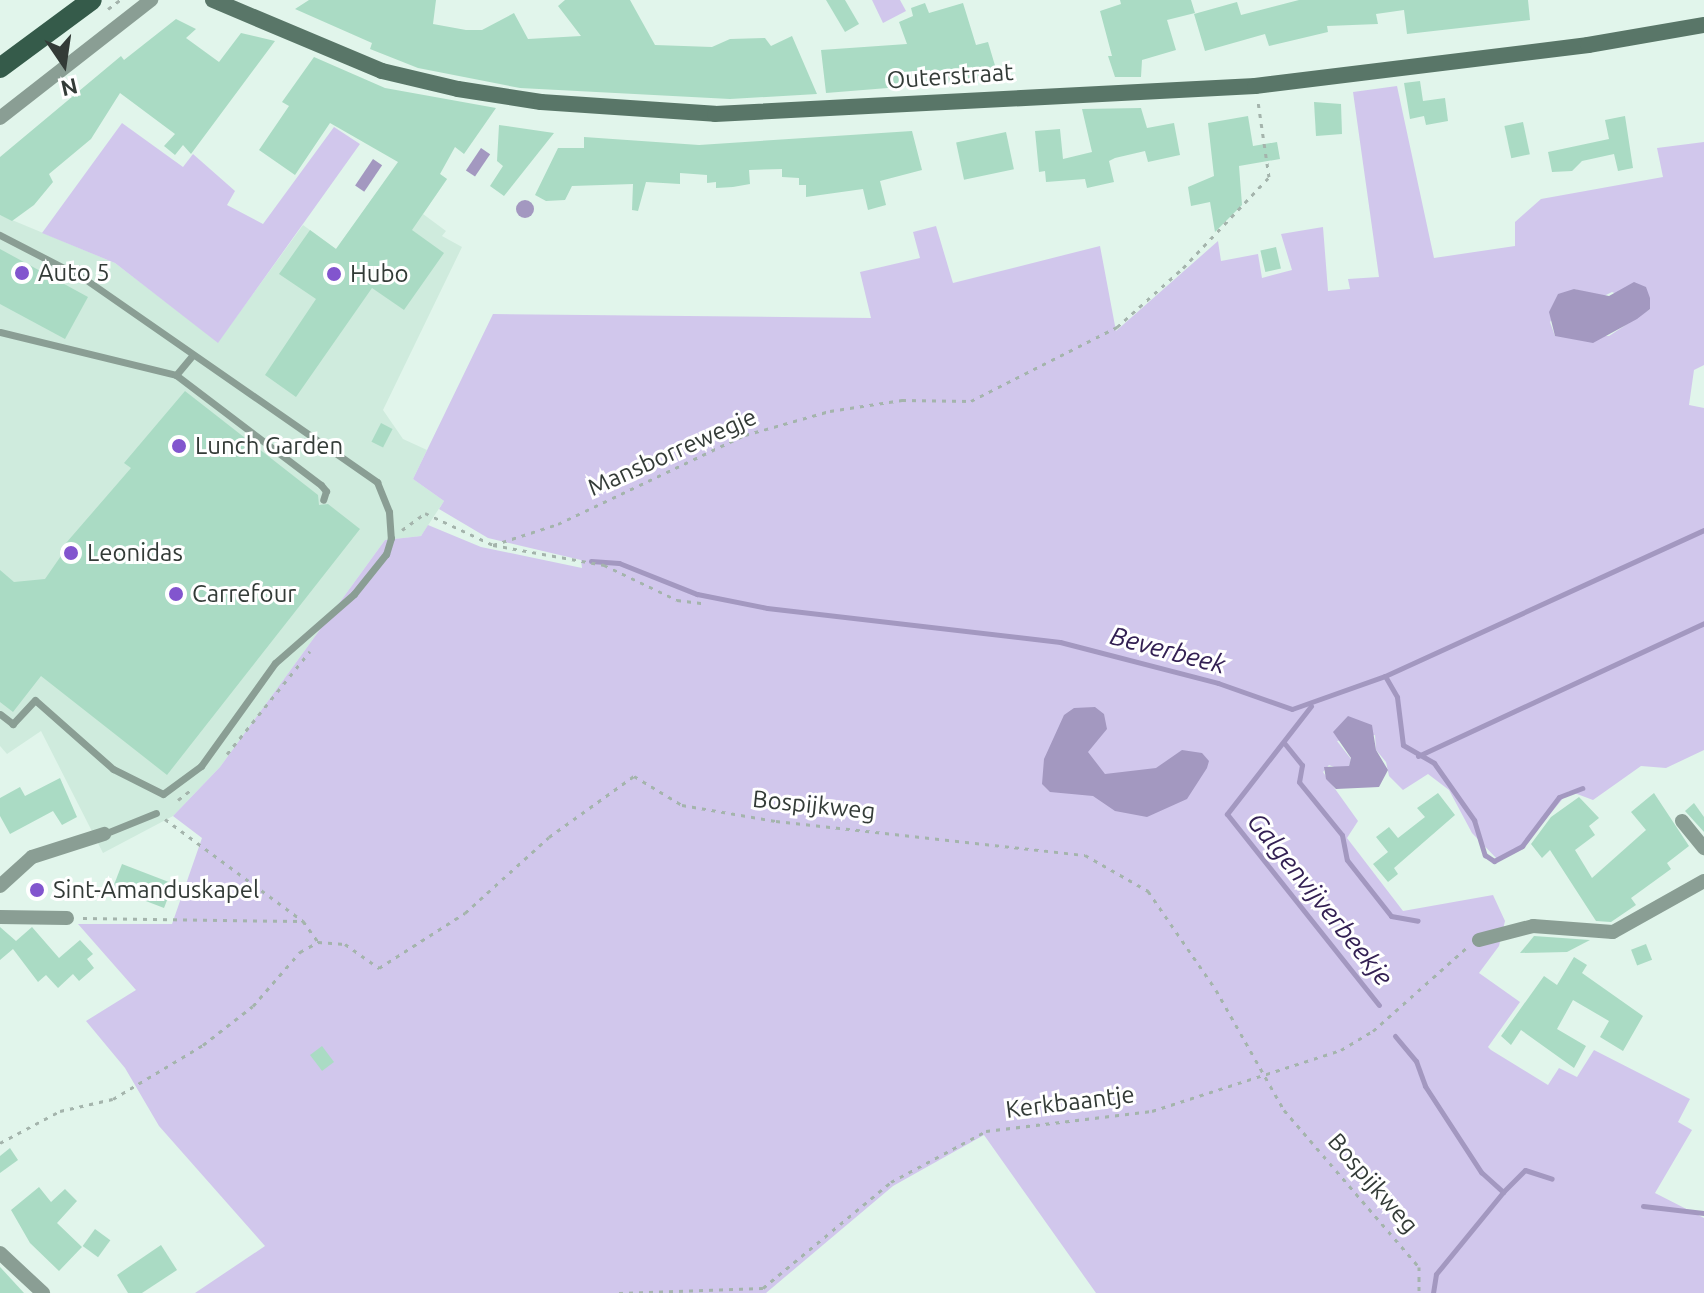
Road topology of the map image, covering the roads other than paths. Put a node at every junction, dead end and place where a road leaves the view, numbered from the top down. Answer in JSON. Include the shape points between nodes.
{"nodes":[{"id":1,"x":92,"y":0,"type":"edge"},
{"id":2,"x":151,"y":0,"type":"edge"},
{"id":3,"x":213,"y":0,"type":"edge"},
{"id":4,"x":1704,"y":25,"type":"edge"},
{"id":5,"x":0,"y":68,"type":"edge"},
{"id":6,"x":0,"y":118,"type":"edge"},
{"id":7,"x":0,"y":235,"type":"edge"},
{"id":8,"x":0,"y":332,"type":"edge"},
{"id":9,"x":192,"y":356,"type":"junction"},
{"id":10,"x":176,"y":375,"type":"junction"},
{"id":11,"x":323,"y":500,"type":"dead end"},
{"id":12,"x":0,"y":714,"type":"edge"},
{"id":13,"x":156,"y":813,"type":"road end"},
{"id":14,"x":1682,"y":821,"type":"dead end"},
{"id":15,"x":104,"y":834,"type":"joint"},
{"id":16,"x":1704,"y":848,"type":"edge"},
{"id":17,"x":1704,"y":881,"type":"edge"},
{"id":18,"x":0,"y":886,"type":"edge"},
{"id":19,"x":0,"y":917,"type":"edge"},
{"id":20,"x":67,"y":918,"type":"road end"},
{"id":21,"x":1479,"y":940,"type":"road end"},
{"id":22,"x":0,"y":1253,"type":"edge"},
{"id":23,"x":43,"y":1293,"type":"edge"}],
"edges":[{"from":1,"to":5,"type":"main road"},
{"from":2,"to":6,"type":"street"},
{"from":3,"to":4,"type":"street","name":"Outerstraat","via":[[382,71],[458,89],[625,110],[715,114],[1255,86],[1588,45]]},
{"from":7,"to":9,"type":"lane","via":[[85,279]]},
{"from":8,"to":10,"type":"lane"},
{"from":9,"to":10,"type":"lane"},
{"from":9,"to":12,"type":"lane","via":[[377,482],[389,512],[386,554],[354,594],[275,663],[201,766],[163,794],[113,769],[35,700],[13,724]]},
{"from":10,"to":11,"type":"lane","via":[[321,485],[326,491]]},
{"from":13,"to":15,"type":"lane"},
{"from":14,"to":16,"type":"street"},
{"from":15,"to":18,"type":"street","via":[[32,857]]},
{"from":17,"to":21,"type":"street","via":[[1613,932],[1533,926]]},
{"from":19,"to":20,"type":"street"},
{"from":22,"to":23,"type":"street"}]}
